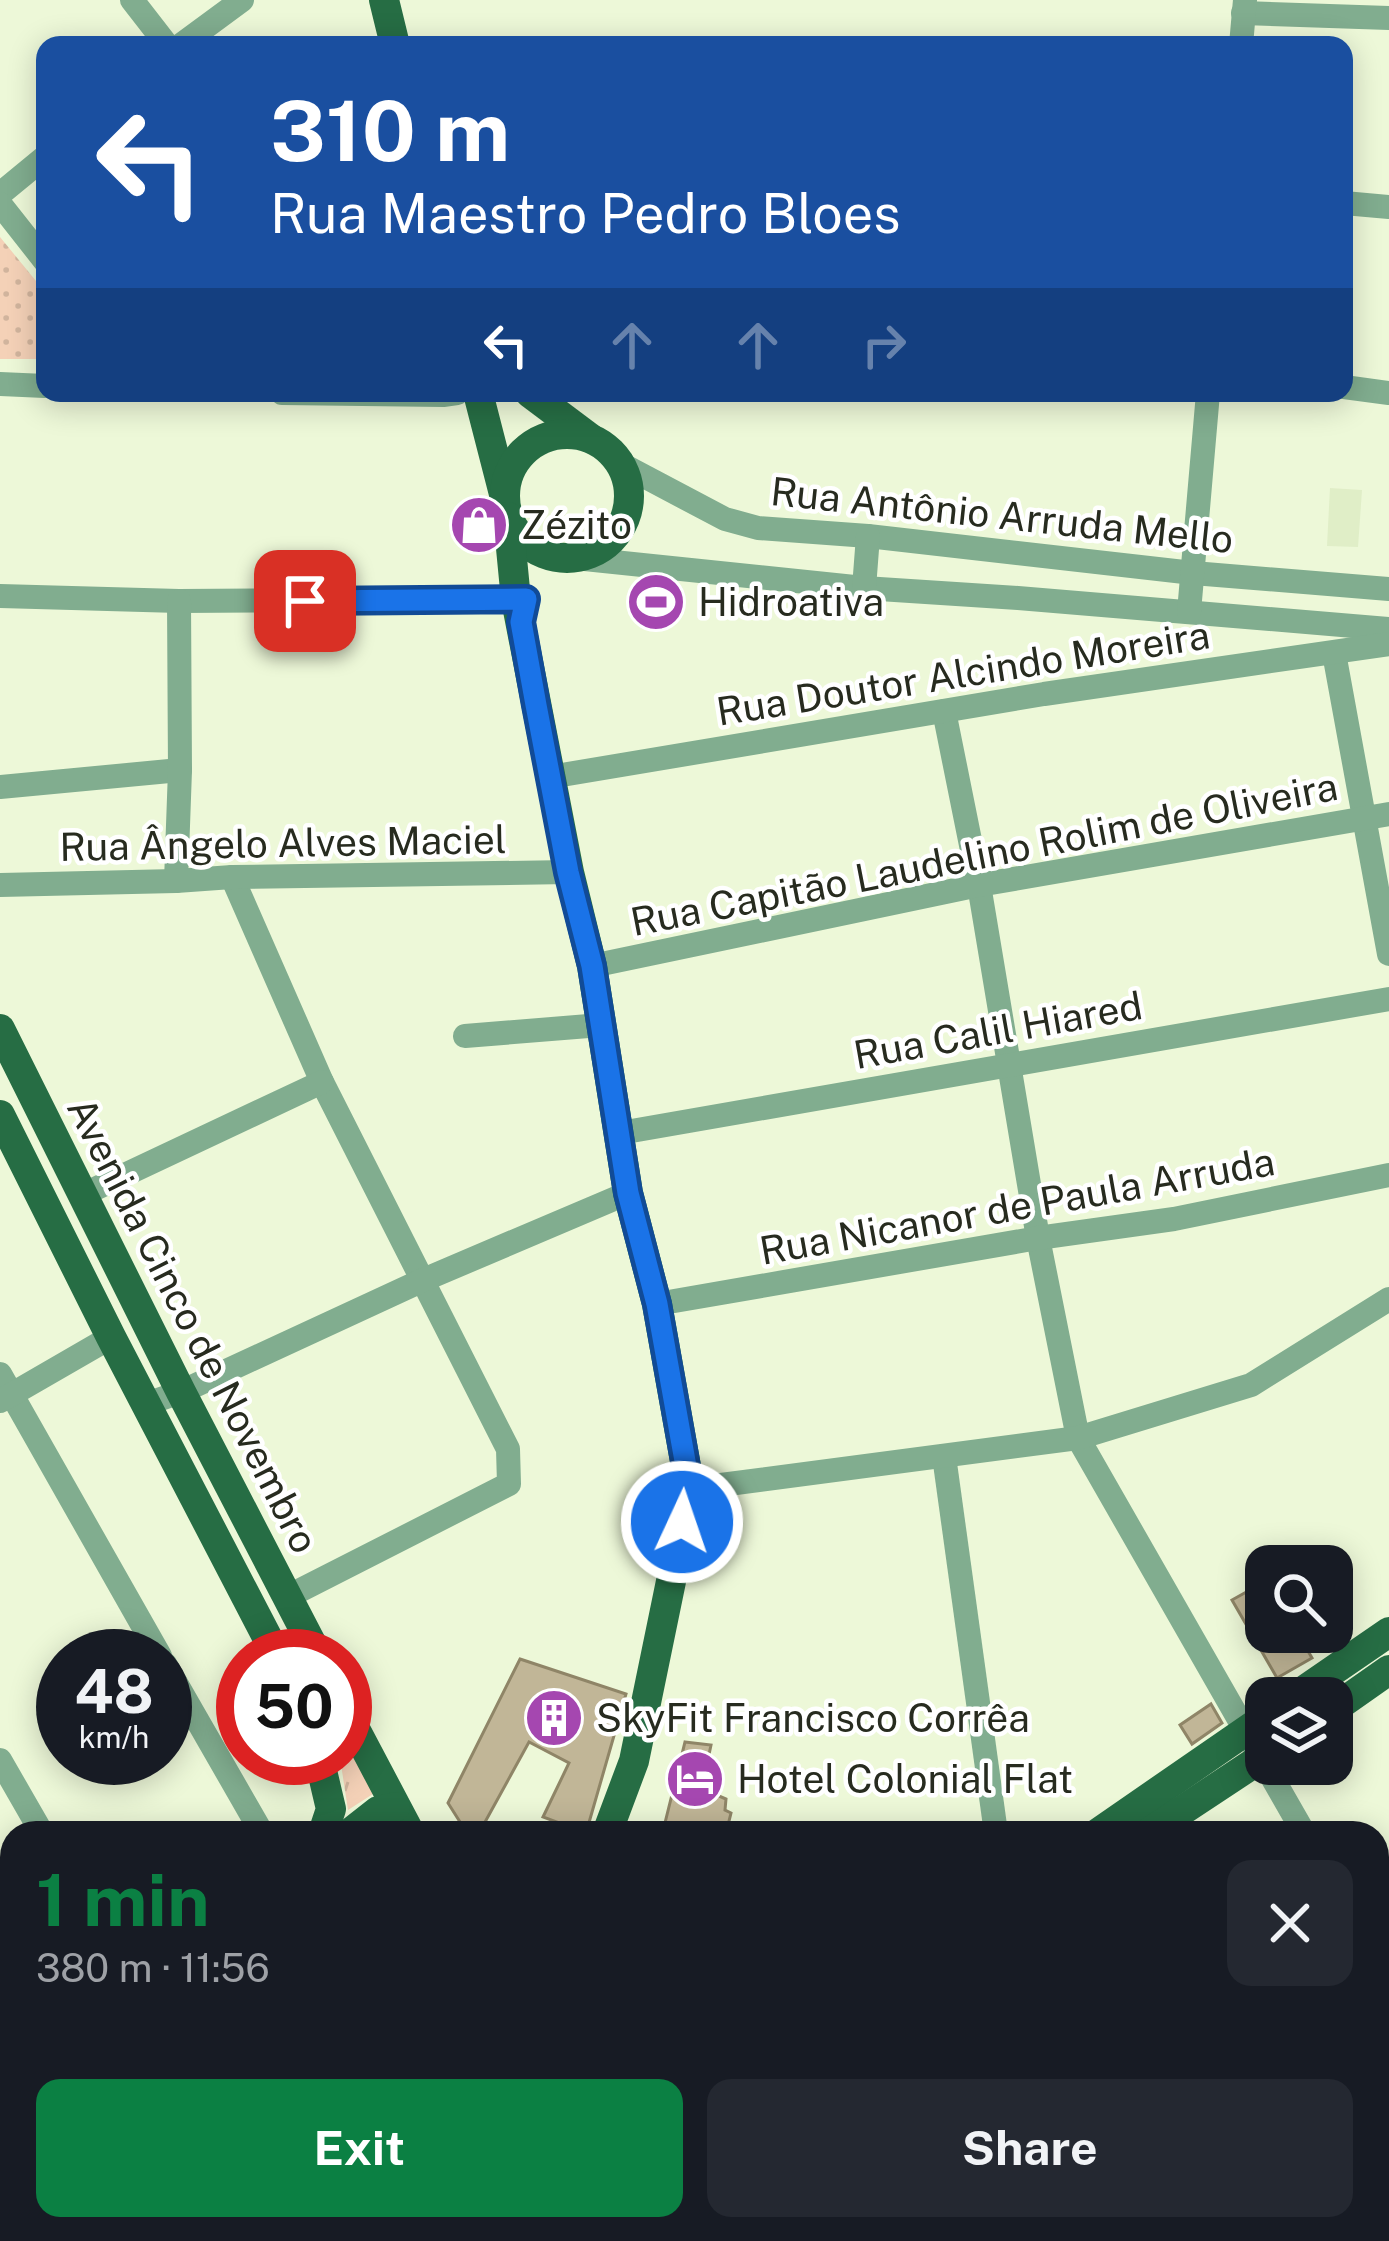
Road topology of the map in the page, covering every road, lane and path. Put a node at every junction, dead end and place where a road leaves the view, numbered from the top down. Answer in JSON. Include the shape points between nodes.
{"nodes":[{"id":1,"x":132,"y":0,"type":"edge"},
{"id":2,"x":242,"y":0,"type":"edge"},
{"id":3,"x":384,"y":0,"type":"edge"},
{"id":4,"x":1244,"y":6,"type":"edge"},
{"id":5,"x":1389,"y":18,"type":"edge"},
{"id":6,"x":159,"y":36,"type":"edge"},
{"id":7,"x":193,"y":36,"type":"edge"},
{"id":8,"x":393,"y":36,"type":"edge"},
{"id":9,"x":1242,"y":36,"type":"edge"},
{"id":10,"x":36,"y":164,"type":"edge"},
{"id":11,"x":0,"y":194,"type":"edge"},
{"id":12,"x":0,"y":204,"type":"edge"},
{"id":13,"x":1353,"y":204,"type":"edge"},
{"id":14,"x":1389,"y":207,"type":"edge"},
{"id":15,"x":36,"y":250,"type":"edge"},
{"id":16,"x":0,"y":384,"type":"edge"},
{"id":17,"x":36,"y":386,"type":"edge"},
{"id":18,"x":1353,"y":388,"type":"edge"},
{"id":19,"x":1389,"y":393,"type":"edge"},
{"id":20,"x":480,"y":402,"type":"edge"},
{"id":21,"x":542,"y":402,"type":"edge"},
{"id":22,"x":1207,"y":402,"type":"edge"},
{"id":23,"x":590,"y":438,"type":"junction"},
{"id":24,"x":621,"y":464,"type":"junction"},
{"id":25,"x":507,"y":508,"type":"junction"},
{"id":26,"x":868,"y":536,"type":"junction"},
{"id":27,"x":569,"y":558,"type":"junction"},
{"id":28,"x":1193,"y":573,"type":"junction"},
{"id":29,"x":864,"y":588,"type":"junction"},
{"id":30,"x":1389,"y":589,"type":"edge"},
{"id":31,"x":0,"y":596,"type":"edge"},
{"id":32,"x":179,"y":601,"type":"junction"},
{"id":33,"x":521,"y":607,"type":"junction"},
{"id":34,"x":1189,"y":612,"type":"junction"},
{"id":35,"x":1389,"y":629,"type":"edge"},
{"id":36,"x":1389,"y":644,"type":"edge"},
{"id":37,"x":1334,"y":653,"type":"junction"},
{"id":38,"x":944,"y":711,"type":"junction"},
{"id":39,"x":180,"y":770,"type":"junction"},
{"id":40,"x":550,"y":777,"type":"junction"},
{"id":41,"x":0,"y":787,"type":"edge"},
{"id":42,"x":1377,"y":816,"type":"edge"},
{"id":43,"x":568,"y":872,"type":"junction"},
{"id":44,"x":232,"y":877,"type":"junction"},
{"id":45,"x":176,"y":881,"type":"junction"},
{"id":46,"x":0,"y":885,"type":"edge"},
{"id":47,"x":979,"y":885,"type":"junction"},
{"id":48,"x":1389,"y":955,"type":"edge"},
{"id":49,"x":592,"y":966,"type":"junction"},
{"id":50,"x":1389,"y":999,"type":"edge"},
{"id":51,"x":601,"y":1025,"type":"junction"},
{"id":52,"x":0,"y":1029,"type":"edge"},
{"id":53,"x":466,"y":1036,"type":"dead end"},
{"id":54,"x":1011,"y":1065,"type":"junction"},
{"id":55,"x":322,"y":1082,"type":"junction"},
{"id":56,"x":0,"y":1115,"type":"edge"},
{"id":57,"x":620,"y":1133,"type":"junction"},
{"id":58,"x":1389,"y":1175,"type":"edge"},
{"id":59,"x":628,"y":1193,"type":"junction"},
{"id":60,"x":82,"y":1195,"type":"junction"},
{"id":61,"x":1038,"y":1238,"type":"junction"},
{"id":62,"x":421,"y":1281,"type":"junction"},
{"id":63,"x":1389,"y":1299,"type":"edge"},
{"id":64,"x":657,"y":1304,"type":"junction"},
{"id":65,"x":111,"y":1337,"type":"junction"},
{"id":66,"x":4,"y":1390,"type":"edge"},
{"id":67,"x":181,"y":1392,"type":"junction"},
{"id":68,"x":146,"y":1404,"type":"junction"},
{"id":69,"x":1078,"y":1438,"type":"junction"},
{"id":70,"x":944,"y":1456,"type":"junction"},
{"id":71,"x":690,"y":1489,"type":"junction"},
{"id":72,"x":287,"y":1597,"type":"junction"},
{"id":73,"x":144,"y":1629,"type":"edge"},
{"id":74,"x":263,"y":1629,"type":"edge"},
{"id":75,"x":303,"y":1629,"type":"edge"},
{"id":76,"x":1389,"y":1632,"type":"edge"},
{"id":77,"x":1389,"y":1670,"type":"edge"},
{"id":78,"x":1324,"y":1677,"type":"edge"},
{"id":79,"x":1353,"y":1695,"type":"edge"},
{"id":80,"x":1245,"y":1706,"type":"edge"},
{"id":81,"x":192,"y":1711,"type":"edge"},
{"id":82,"x":1245,"y":1732,"type":"edge"},
{"id":83,"x":0,"y":1760,"type":"edge"},
{"id":84,"x":372,"y":1762,"type":"edge"},
{"id":85,"x":1245,"y":1769,"type":"edge"},
{"id":86,"x":326,"y":1785,"type":"edge"},
{"id":87,"x":1279,"y":1785,"type":"edge"},
{"id":88,"x":402,"y":1820,"type":"edge"},
{"id":89,"x":36,"y":1821,"type":"edge"},
{"id":90,"x":255,"y":1821,"type":"edge"},
{"id":91,"x":327,"y":1821,"type":"edge"},
{"id":92,"x":365,"y":1821,"type":"edge"},
{"id":93,"x":612,"y":1821,"type":"edge"},
{"id":94,"x":994,"y":1821,"type":"edge"},
{"id":95,"x":1115,"y":1821,"type":"edge"},
{"id":96,"x":1166,"y":1821,"type":"edge"},
{"id":97,"x":1298,"y":1821,"type":"edge"}],
"edges":[{"from":1,"to":6,"type":"street"},
{"from":2,"to":7,"type":"street"},
{"from":3,"to":8,"type":"main road"},
{"from":4,"to":5,"type":"street"},
{"from":4,"to":9,"type":"street"},
{"from":10,"to":11,"type":"street"},
{"from":12,"to":15,"type":"street"},
{"from":13,"to":14,"type":"street"},
{"from":16,"to":17,"type":"street"},
{"from":18,"to":19,"type":"street"},
{"from":20,"to":25,"type":"main road"},
{"from":21,"to":23,"type":"main road"},
{"from":22,"to":28,"type":"street"},
{"from":23,"to":24,"type":"main road"},
{"from":23,"to":25,"type":"main road","via":[[550,436],[531,445],[507,478]]},
{"from":24,"to":26,"type":"street","name":"Rua Antônio Arruda Mello","via":[[724,520]]},
{"from":24,"to":27,"type":"main road","via":[[629,503],[623,523],[595,552]]},
{"from":25,"to":27,"type":"main road","via":[[514,530],[535,550]]},
{"from":25,"to":33,"type":"main road"},
{"from":26,"to":28,"type":"street","name":"Rua Antônio Arruda Mello"},
{"from":26,"to":29,"type":"street"},
{"from":27,"to":29,"type":"street"},
{"from":27,"to":33,"type":"main road","via":[[532,578]]},
{"from":28,"to":30,"type":"street","name":"Rua Antônio Arruda Mello"},
{"from":28,"to":34,"type":"street"},
{"from":29,"to":34,"type":"street"},
{"from":31,"to":32,"type":"street"},
{"from":32,"to":33,"type":"street"},
{"from":32,"to":39,"type":"street"},
{"from":33,"to":40,"type":"main road"},
{"from":34,"to":35,"type":"street"},
{"from":36,"to":37,"type":"street","name":"Rua Doutor Alcindo Moreira"},
{"from":37,"to":38,"type":"street","name":"Rua Doutor Alcindo Moreira"},
{"from":37,"to":42,"type":"street"},
{"from":38,"to":40,"type":"street","name":"Rua Doutor Alcindo Moreira"},
{"from":38,"to":47,"type":"street"},
{"from":39,"to":41,"type":"street"},
{"from":39,"to":45,"type":"street"},
{"from":40,"to":43,"type":"main road"},
{"from":42,"to":47,"type":"street","name":"Rua Capitão Laudelino Rolim de Oliveira"},
{"from":42,"to":48,"type":"street"},
{"from":43,"to":44,"type":"street","name":"Rua Ângelo Alves Maciel"},
{"from":43,"to":49,"type":"main road"},
{"from":44,"to":45,"type":"street","name":"Rua Ângelo Alves Maciel"},
{"from":44,"to":55,"type":"street"},
{"from":45,"to":46,"type":"street","name":"Rua Ângelo Alves Maciel"},
{"from":47,"to":49,"type":"street","name":"Rua Capitão Laudelino Rolim de Oliveira"},
{"from":47,"to":54,"type":"street"},
{"from":49,"to":51,"type":"main road"},
{"from":50,"to":54,"type":"street","name":"Rua Calil Hiared"},
{"from":51,"to":53,"type":"street"},
{"from":51,"to":57,"type":"main road"},
{"from":52,"to":60,"type":"main road","name":"Avenida Cinco de Novembro"},
{"from":54,"to":57,"type":"street","name":"Rua Calil Hiared"},
{"from":54,"to":61,"type":"street"},
{"from":55,"to":60,"type":"street"},
{"from":55,"to":62,"type":"street"},
{"from":56,"to":65,"type":"main road","name":"Avenida Cinco de Novembro"},
{"from":57,"to":59,"type":"main road"},
{"from":58,"to":61,"type":"street","name":"Rua Nicanor de Paula Arruda","via":[[1174,1220]]},
{"from":59,"to":62,"type":"street"},
{"from":59,"to":64,"type":"main road"},
{"from":60,"to":67,"type":"main road","name":"Avenida Cinco de Novembro"},
{"from":61,"to":64,"type":"street","name":"Rua Nicanor de Paula Arruda"},
{"from":61,"to":69,"type":"street"},
{"from":62,"to":67,"type":"street"},
{"from":62,"to":72,"type":"street","via":[[508,1449],[509,1484]]},
{"from":63,"to":69,"type":"street","via":[[1251,1385]]},
{"from":64,"to":71,"type":"main road"},
{"from":65,"to":66,"type":"street"},
{"from":65,"to":68,"type":"main road","name":"Avenida Cinco de Novembro"},
{"from":66,"to":73,"type":"street"},
{"from":67,"to":68,"type":"street"},
{"from":67,"to":72,"type":"main road","name":"Avenida Cinco de Novembro"},
{"from":68,"to":74,"type":"main road","name":"Avenida Cinco de Novembro"},
{"from":69,"to":70,"type":"street"},
{"from":69,"to":80,"type":"street"},
{"from":70,"to":71,"type":"street"},
{"from":70,"to":94,"type":"street"},
{"from":71,"to":93,"type":"main road","via":[[634,1761]]},
{"from":72,"to":75,"type":"main road","name":"Avenida Cinco de Novembro"},
{"from":76,"to":78,"type":"main road"},
{"from":77,"to":79,"type":"main road"},
{"from":81,"to":90,"type":"street"},
{"from":82,"to":95,"type":"main road"},
{"from":83,"to":89,"type":"street"},
{"from":84,"to":88,"type":"main road"},
{"from":85,"to":96,"type":"main road"},
{"from":86,"to":91,"type":"main road"},
{"from":87,"to":97,"type":"street"},
{"from":88,"to":92,"type":"main road","via":[[378,1811]]}]}
